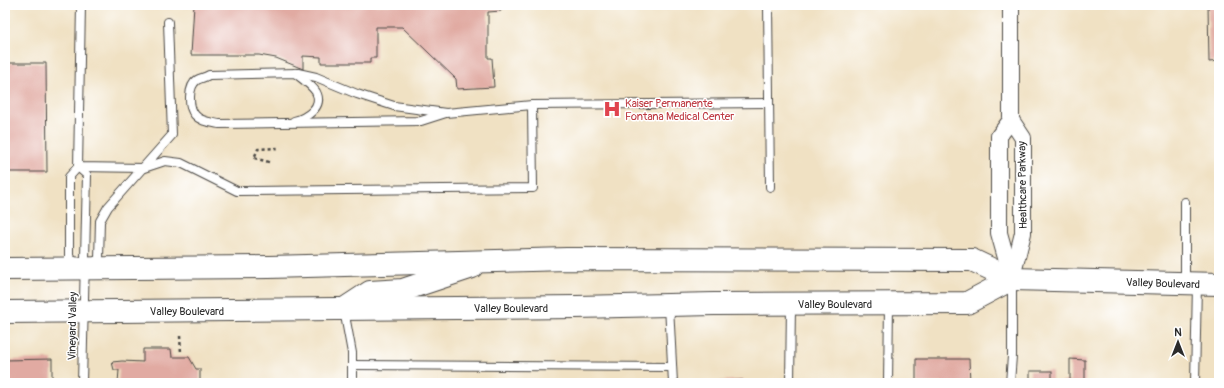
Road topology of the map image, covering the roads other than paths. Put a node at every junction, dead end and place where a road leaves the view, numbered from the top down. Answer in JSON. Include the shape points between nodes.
{"nodes":[{"id":1,"x":81,"y":5,"type":"edge"},
{"id":2,"x":768,"y":5,"type":"edge"},
{"id":3,"x":1011,"y":5,"type":"edge"},
{"id":4,"x":168,"y":22,"type":"dead end"},
{"id":5,"x":295,"y":73,"type":"junction"},
{"id":6,"x":769,"y":103,"type":"junction"},
{"id":7,"x":532,"y":105,"type":"junction"},
{"id":8,"x":446,"y":113,"type":"junction"},
{"id":9,"x":1011,"y":120,"type":"junction"},
{"id":10,"x":286,"y":123,"type":"junction"},
{"id":11,"x":78,"y":166,"type":"junction"},
{"id":12,"x":144,"y":168,"type":"junction"},
{"id":13,"x":770,"y":187,"type":"dead end"},
{"id":14,"x":1185,"y":202,"type":"dead end"},
{"id":15,"x":492,"y":260,"type":"junction"},
{"id":16,"x":5,"y":269,"type":"edge"},
{"id":17,"x":84,"y":269,"type":"junction"},
{"id":18,"x":1012,"y":279,"type":"junction"},
{"id":19,"x":1191,"y":284,"type":"junction"},
{"id":20,"x":1219,"y":284,"type":"edge"},
{"id":21,"x":791,"y":304,"type":"junction"},
{"id":22,"x":889,"y":304,"type":"junction"},
{"id":23,"x":669,"y":305,"type":"junction"},
{"id":24,"x":344,"y":309,"type":"junction"},
{"id":25,"x":5,"y":312,"type":"edge"},
{"id":26,"x":83,"y":312,"type":"junction"},
{"id":27,"x":352,"y":365,"type":"junction"},
{"id":28,"x":672,"y":367,"type":"junction"},
{"id":29,"x":82,"y":383,"type":"edge"},
{"id":30,"x":352,"y":383,"type":"edge"},
{"id":31,"x":673,"y":383,"type":"edge"},
{"id":32,"x":790,"y":383,"type":"edge"},
{"id":33,"x":888,"y":383,"type":"edge"},
{"id":34,"x":1010,"y":383,"type":"edge"},
{"id":35,"x":1195,"y":383,"type":"edge"}],
"edges":[{"from":1,"to":11,"type":"lane"},
{"from":2,"to":6,"type":"lane"},
{"from":3,"to":9,"type":"street"},
{"from":4,"to":12,"type":"lane","via":[[172,135]]},
{"from":5,"to":8,"type":"lane","via":[[316,77],[394,106]]},
{"from":5,"to":10,"type":"lane","via":[[315,91],[317,102],[307,115]]},
{"from":5,"to":10,"type":"lane","via":[[209,75],[192,85],[191,107],[196,116],[204,121],[219,124]]},
{"from":6,"to":7,"type":"lane"},
{"from":6,"to":13,"type":"lane"},
{"from":7,"to":8,"type":"lane"},
{"from":7,"to":12,"type":"lane","via":[[533,188],[237,191],[181,163],[165,161]]},
{"from":8,"to":10,"type":"lane","via":[[421,121]]},
{"from":9,"to":18,"type":"street","name":"Healthcare Parkway","via":[[1023,138],[1023,233]]},
{"from":9,"to":18,"type":"street","name":"Healthcare Parkway","via":[[999,136],[999,233]]},
{"from":11,"to":12,"type":"lane"},
{"from":11,"to":17,"type":"lane","name":"Vineyard Valley","via":[[87,174]]},
{"from":11,"to":17,"type":"lane","via":[[69,177],[69,258]]},
{"from":12,"to":17,"type":"lane","via":[[108,207],[100,221],[99,259]]},
{"from":14,"to":19,"type":"lane"},
{"from":15,"to":17,"type":"main road","name":"Valley Boulevard"},
{"from":15,"to":18,"type":"main road","name":"Valley Boulevard","via":[[972,260]]},
{"from":15,"to":24,"type":"main road","via":[[403,290],[370,292]]},
{"from":16,"to":17,"type":"main road","name":"Valley Boulevard"},
{"from":17,"to":26,"type":"lane","name":"Vineyard Valley"},
{"from":18,"to":19,"type":"main road","name":"Valley Boulevard"},
{"from":18,"to":22,"type":"main road","name":"Valley Boulevard","via":[[967,304]]},
{"from":18,"to":34,"type":"lane"},
{"from":19,"to":20,"type":"main road","name":"Valley Boulevard"},
{"from":19,"to":35,"type":"lane"},
{"from":21,"to":22,"type":"main road","name":"Valley Boulevard"},
{"from":21,"to":23,"type":"main road","name":"Valley Boulevard"},
{"from":21,"to":32,"type":"lane"},
{"from":22,"to":33,"type":"lane"},
{"from":23,"to":24,"type":"main road","name":"Valley Boulevard"},
{"from":23,"to":28,"type":"lane"},
{"from":24,"to":26,"type":"main road","name":"Valley Boulevard"},
{"from":24,"to":27,"type":"lane"},
{"from":25,"to":26,"type":"main road","name":"Valley Boulevard"},
{"from":26,"to":29,"type":"lane","name":"Vineyard Valley"},
{"from":27,"to":28,"type":"lane"},
{"from":27,"to":30,"type":"lane"},
{"from":28,"to":31,"type":"lane"}]}
